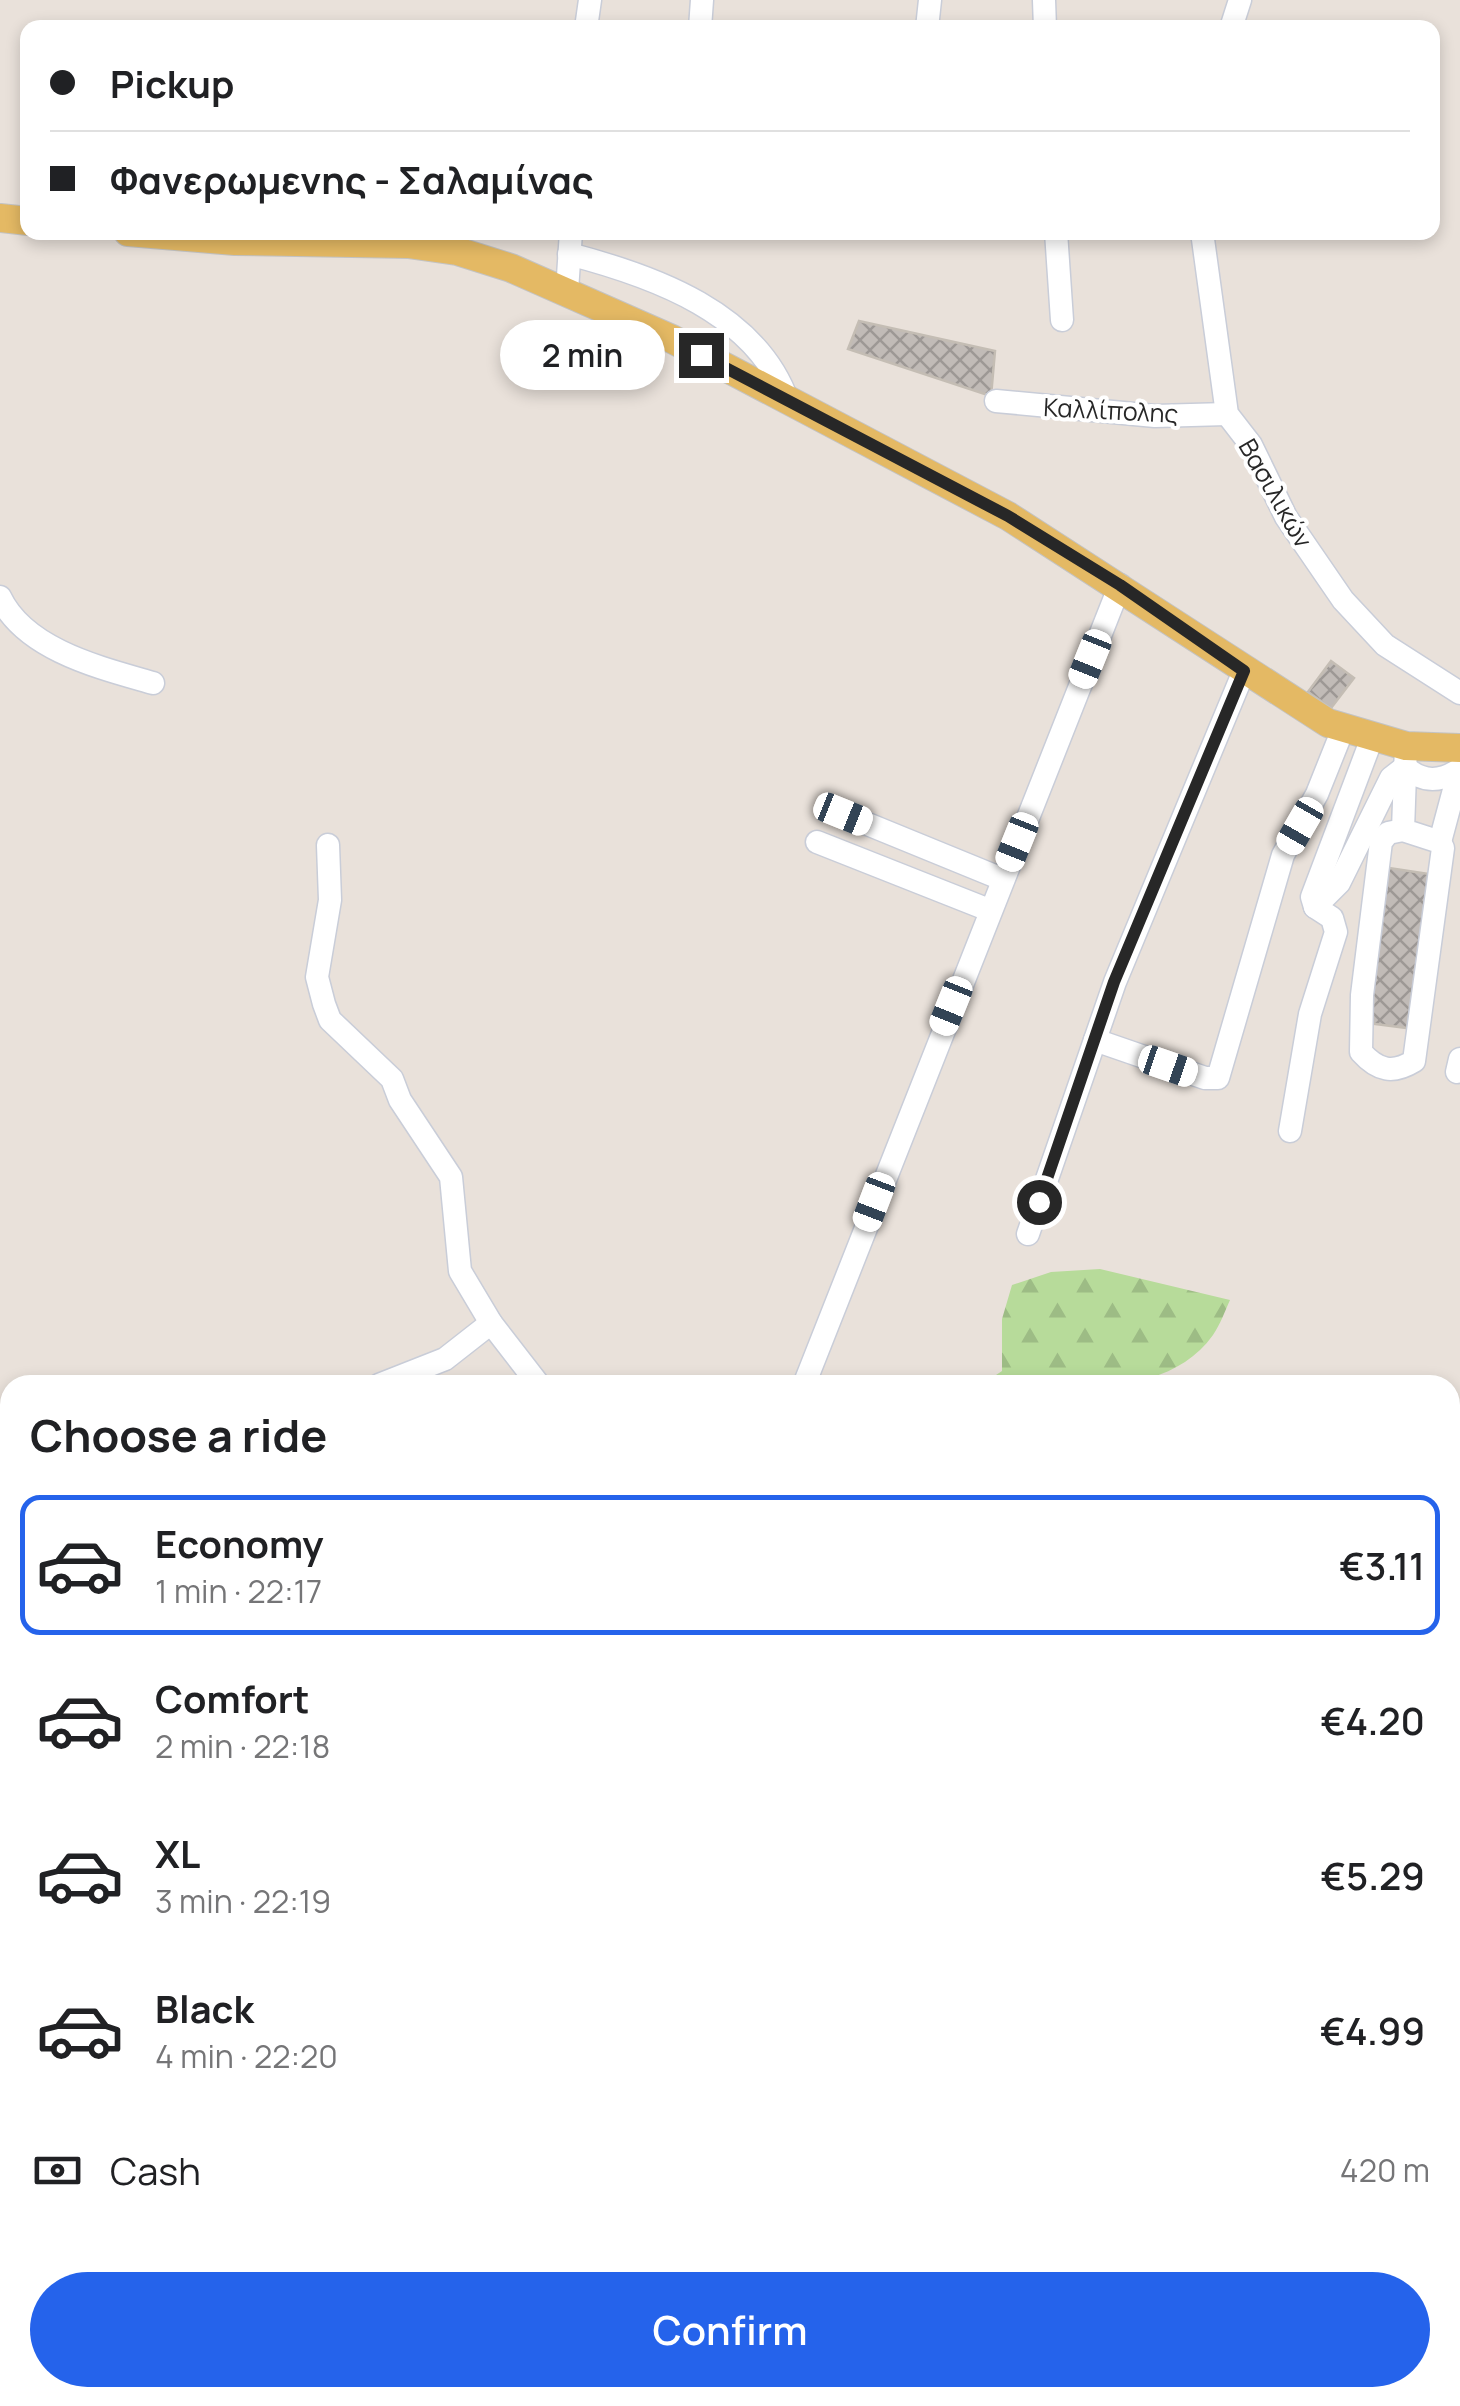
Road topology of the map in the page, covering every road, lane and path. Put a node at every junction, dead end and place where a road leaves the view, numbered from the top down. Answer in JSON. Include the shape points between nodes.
{"nodes":[{"id":1,"x":223,"y":240,"type":"edge"},
{"id":2,"x":1057,"y":240,"type":"edge"},
{"id":3,"x":1203,"y":240,"type":"edge"},
{"id":4,"x":570,"y":243,"type":"edge"},
{"id":5,"x":567,"y":291,"type":"junction"},
{"id":6,"x":1062,"y":320,"type":"dead end"},
{"id":7,"x":996,"y":401,"type":"dead end"},
{"id":8,"x":788,"y":402,"type":"junction"},
{"id":9,"x":1227,"y":414,"type":"junction"},
{"id":10,"x":1120,"y":585,"type":"junction"},
{"id":11,"x":0,"y":597,"type":"edge"},
{"id":12,"x":1244,"y":671,"type":"junction"},
{"id":13,"x":153,"y":683,"type":"dead end"},
{"id":14,"x":1460,"y":693,"type":"edge"},
{"id":15,"x":1342,"y":729,"type":"junction"},
{"id":16,"x":1372,"y":738,"type":"junction"},
{"id":17,"x":1460,"y":748,"type":"edge"},
{"id":18,"x":1406,"y":756,"type":"junction"},
{"id":19,"x":1460,"y":769,"type":"edge"},
{"id":20,"x":843,"y":814,"type":"dead end"},
{"id":21,"x":1404,"y":830,"type":"junction"},
{"id":22,"x":817,"y":842,"type":"dead end"},
{"id":23,"x":1440,"y":842,"type":"junction"},
{"id":24,"x":328,"y":845,"type":"dead end"},
{"id":25,"x":1002,"y":879,"type":"junction"},
{"id":26,"x":1315,"y":907,"type":"junction"},
{"id":27,"x":990,"y":910,"type":"junction"},
{"id":28,"x":1094,"y":1040,"type":"junction"},
{"id":29,"x":1290,"y":1131,"type":"dead end"},
{"id":30,"x":1028,"y":1234,"type":"dead end"},
{"id":31,"x":492,"y":1323,"type":"junction"},
{"id":32,"x":405,"y":1375,"type":"edge"},
{"id":33,"x":531,"y":1375,"type":"edge"},
{"id":34,"x":808,"y":1375,"type":"edge"}],
"edges":[{"from":1,"to":5,"type":"main road","via":[[408,244],[458,252]]},
{"from":2,"to":6,"type":"street"},
{"from":3,"to":9,"type":"street","name":"Βασιλικών"},
{"from":4,"to":5,"type":"street"},
{"from":4,"to":8,"type":"street","via":[[738,328],[776,368]]},
{"from":5,"to":8,"type":"main road"},
{"from":7,"to":9,"type":"street","name":"Καλλίπολης","via":[[1156,416]]},
{"from":8,"to":10,"type":"main road","via":[[1008,516]]},
{"from":9,"to":14,"type":"street","name":"Βασιλικών","via":[[1343,600],[1385,644]]},
{"from":10,"to":12,"type":"main road"},
{"from":10,"to":25,"type":"street"},
{"from":11,"to":13,"type":"street","via":[[8,614],[38,639]]},
{"from":12,"to":15,"type":"main road"},
{"from":12,"to":28,"type":"street"},
{"from":15,"to":16,"type":"main road"},
{"from":15,"to":28,"type":"street","via":[[1283,855],[1218,1078]]},
{"from":16,"to":18,"type":"main road"},
{"from":16,"to":26,"type":"street","via":[[1312,897]]},
{"from":17,"to":18,"type":"main road"},
{"from":18,"to":19,"type":"street","via":[[1416,777],[1439,780]]},
{"from":18,"to":21,"type":"street"},
{"from":18,"to":26,"type":"street","via":[[1339,883]]},
{"from":19,"to":23,"type":"street"},
{"from":20,"to":25,"type":"street"},
{"from":21,"to":23,"type":"street"},
{"from":21,"to":23,"type":"street","via":[[1381,842],[1362,995],[1361,1052],[1384,1070],[1414,1061]]},
{"from":22,"to":27,"type":"street"},
{"from":24,"to":31,"type":"street","via":[[330,900],[317,977],[324,1004],[330,1020],[392,1079],[451,1177],[460,1271]]},
{"from":25,"to":27,"type":"street"},
{"from":26,"to":29,"type":"street","via":[[1332,918],[1336,932],[1310,1014]]},
{"from":27,"to":34,"type":"street"},
{"from":28,"to":30,"type":"street"},
{"from":31,"to":32,"type":"street","via":[[446,1359]]},
{"from":31,"to":33,"type":"street"}]}
